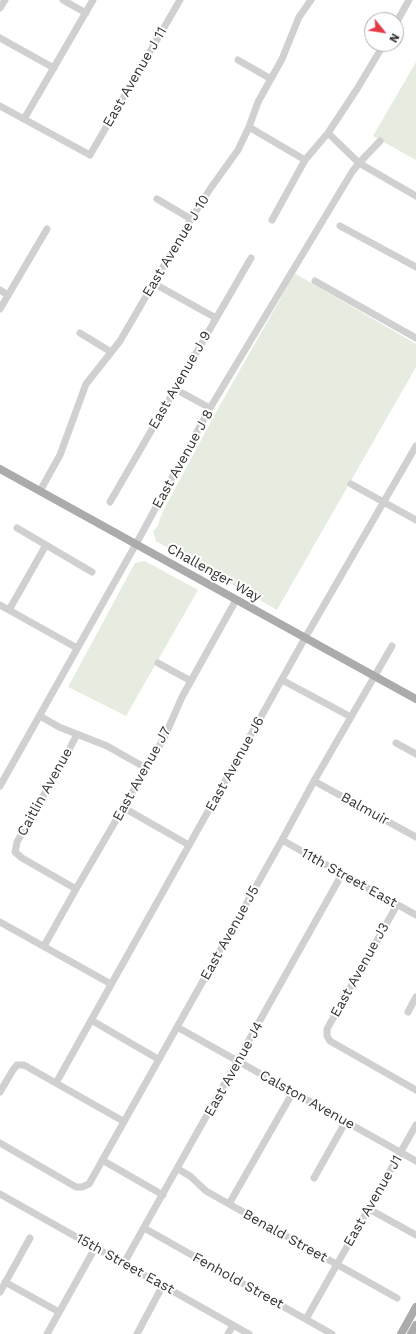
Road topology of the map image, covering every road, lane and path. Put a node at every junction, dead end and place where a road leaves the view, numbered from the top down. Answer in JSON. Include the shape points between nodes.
{"nodes":[{"id":1,"x":5,"y":0,"type":"edge"},
{"id":2,"x":63,"y":0,"type":"edge"},
{"id":3,"x":93,"y":0,"type":"edge"},
{"id":4,"x":311,"y":0,"type":"edge"},
{"id":5,"x":409,"y":0,"type":"edge"},
{"id":6,"x":177,"y":1,"type":"edge"},
{"id":7,"x":0,"y":8,"type":"edge"},
{"id":8,"x":402,"y":12,"type":"edge"},
{"id":9,"x":86,"y":13,"type":"junction"},
{"id":10,"x":0,"y":38,"type":"edge"},
{"id":11,"x":379,"y":52,"type":"edge"},
{"id":12,"x":238,"y":60,"type":"dead end"},
{"id":13,"x":54,"y":68,"type":"junction"},
{"id":14,"x":271,"y":79,"type":"junction"},
{"id":15,"x":0,"y":106,"type":"edge"},
{"id":16,"x":24,"y":119,"type":"junction"},
{"id":17,"x":249,"y":127,"type":"junction"},
{"id":18,"x":328,"y":133,"type":"junction"},
{"id":19,"x":380,"y":141,"type":"dead end"},
{"id":20,"x":305,"y":160,"type":"junction"},
{"id":21,"x":359,"y":163,"type":"junction"},
{"id":22,"x":416,"y":196,"type":"edge"},
{"id":23,"x":157,"y":199,"type":"dead end"},
{"id":24,"x":191,"y":219,"type":"junction"},
{"id":25,"x":272,"y":220,"type":"dead end"},
{"id":26,"x":340,"y":226,"type":"dead end"},
{"id":27,"x":47,"y":228,"type":"dead end"},
{"id":28,"x":251,"y":258,"type":"dead end"},
{"id":29,"x":416,"y":267,"type":"edge"},
{"id":30,"x":315,"y":281,"type":"dead end"},
{"id":31,"x":153,"y":283,"type":"junction"},
{"id":32,"x":0,"y":290,"type":"edge"},
{"id":33,"x":8,"y":295,"type":"junction"},
{"id":34,"x":0,"y":309,"type":"edge"},
{"id":35,"x":216,"y":318,"type":"junction"},
{"id":36,"x":80,"y":333,"type":"dead end"},
{"id":37,"x":416,"y":338,"type":"edge"},
{"id":38,"x":111,"y":352,"type":"junction"},
{"id":39,"x":175,"y":389,"type":"junction"},
{"id":40,"x":210,"y":408,"type":"junction"},
{"id":41,"x":416,"y":446,"type":"edge"},
{"id":42,"x":0,"y":469,"type":"edge"},
{"id":43,"x":352,"y":484,"type":"dead end"},
{"id":44,"x":40,"y":491,"type":"junction"},
{"id":45,"x":110,"y":502,"type":"dead end"},
{"id":46,"x":384,"y":502,"type":"junction"},
{"id":47,"x":416,"y":520,"type":"edge"},
{"id":48,"x":16,"y":528,"type":"dead end"},
{"id":49,"x":136,"y":544,"type":"junction"},
{"id":50,"x":46,"y":545,"type":"junction"},
{"id":51,"x":92,"y":572,"type":"dead end"},
{"id":52,"x":236,"y":600,"type":"junction"},
{"id":53,"x":0,"y":606,"type":"edge"},
{"id":54,"x":9,"y":610,"type":"junction"},
{"id":55,"x":305,"y":638,"type":"junction"},
{"id":56,"x":392,"y":646,"type":"dead end"},
{"id":57,"x":77,"y":648,"type":"junction"},
{"id":58,"x":158,"y":663,"type":"dead end"},
{"id":59,"x":374,"y":676,"type":"junction"},
{"id":60,"x":282,"y":680,"type":"junction"},
{"id":61,"x":191,"y":681,"type":"junction"},
{"id":62,"x":416,"y":699,"type":"edge"},
{"id":63,"x":40,"y":716,"type":"junction"},
{"id":64,"x":351,"y":717,"type":"junction"},
{"id":65,"x":76,"y":734,"type":"junction"},
{"id":66,"x":396,"y":743,"type":"dead end"},
{"id":67,"x":416,"y":754,"type":"edge"},
{"id":68,"x":146,"y":768,"type":"junction"},
{"id":69,"x":314,"y":781,"type":"junction"},
{"id":70,"x":0,"y":785,"type":"edge"},
{"id":71,"x":124,"y":808,"type":"junction"},
{"id":72,"x":416,"y":837,"type":"edge"},
{"id":73,"x":282,"y":840,"type":"junction"},
{"id":74,"x":189,"y":845,"type":"junction"},
{"id":75,"x":342,"y":874,"type":"junction"},
{"id":76,"x":76,"y":889,"type":"junction"},
{"id":77,"x":397,"y":905,"type":"junction"},
{"id":78,"x":416,"y":915,"type":"edge"},
{"id":79,"x":0,"y":922,"type":"edge"},
{"id":80,"x":44,"y":946,"type":"junction"},
{"id":81,"x":111,"y":984,"type":"junction"},
{"id":82,"x":416,"y":997,"type":"edge"},
{"id":83,"x":408,"y":1012,"type":"dead end"},
{"id":84,"x":91,"y":1020,"type":"junction"},
{"id":85,"x":177,"y":1027,"type":"junction"},
{"id":86,"x":158,"y":1059,"type":"junction"},
{"id":87,"x":238,"y":1061,"type":"junction"},
{"id":88,"x":56,"y":1083,"type":"junction"},
{"id":89,"x":416,"y":1090,"type":"edge"},
{"id":90,"x":0,"y":1092,"type":"edge"},
{"id":91,"x":292,"y":1092,"type":"junction"},
{"id":92,"x":123,"y":1121,"type":"junction"},
{"id":93,"x":346,"y":1122,"type":"junction"},
{"id":94,"x":416,"y":1125,"type":"edge"},
{"id":95,"x":0,"y":1143,"type":"edge"},
{"id":96,"x":400,"y":1152,"type":"junction"},
{"id":97,"x":102,"y":1160,"type":"junction"},
{"id":98,"x":416,"y":1161,"type":"edge"},
{"id":99,"x":178,"y":1170,"type":"junction"},
{"id":100,"x":314,"y":1178,"type":"dead end"},
{"id":101,"x":0,"y":1194,"type":"edge"},
{"id":102,"x":163,"y":1195,"type":"junction"},
{"id":103,"x":229,"y":1204,"type":"junction"},
{"id":104,"x":369,"y":1208,"type":"junction"},
{"id":105,"x":144,"y":1228,"type":"junction"},
{"id":106,"x":416,"y":1235,"type":"edge"},
{"id":107,"x":30,"y":1238,"type":"dead end"},
{"id":108,"x":95,"y":1248,"type":"junction"},
{"id":109,"x":124,"y":1263,"type":"junction"},
{"id":110,"x":337,"y":1265,"type":"junction"},
{"id":111,"x":5,"y":1282,"type":"junction"},
{"id":112,"x":163,"y":1286,"type":"junction"},
{"id":113,"x":0,"y":1292,"type":"edge"},
{"id":114,"x":397,"y":1298,"type":"dead end"},
{"id":115,"x":416,"y":1307,"type":"edge"},
{"id":116,"x":59,"y":1312,"type":"junction"},
{"id":117,"x":306,"y":1319,"type":"junction"},
{"id":118,"x":233,"y":1325,"type":"junction"},
{"id":119,"x":416,"y":1325,"type":"edge"},
{"id":120,"x":47,"y":1334,"type":"edge"},
{"id":121,"x":137,"y":1334,"type":"edge"},
{"id":122,"x":228,"y":1334,"type":"edge"},
{"id":123,"x":249,"y":1334,"type":"edge"},
{"id":124,"x":332,"y":1334,"type":"edge"},
{"id":125,"x":401,"y":1334,"type":"edge"},
{"id":126,"x":411,"y":1334,"type":"edge"}],
"edges":[{"from":1,"to":7,"type":"street"},
{"from":2,"to":9,"type":"street"},
{"from":3,"to":9,"type":"street"},
{"from":4,"to":14,"type":"street","name":"East Avenue J 10","via":[[299,18]]},
{"from":5,"to":8,"type":"street"},
{"from":6,"to":16,"type":"street","name":"East Avenue J 11","via":[[90,155]]},
{"from":9,"to":13,"type":"street"},
{"from":10,"to":13,"type":"street"},
{"from":11,"to":18,"type":"street"},
{"from":12,"to":14,"type":"street"},
{"from":13,"to":16,"type":"street"},
{"from":14,"to":17,"type":"street","name":"East Avenue J 10","via":[[258,102]]},
{"from":15,"to":16,"type":"street"},
{"from":17,"to":20,"type":"street"},
{"from":17,"to":24,"type":"street","name":"East Avenue J 10","via":[[238,150]]},
{"from":18,"to":20,"type":"street"},
{"from":18,"to":21,"type":"street"},
{"from":19,"to":21,"type":"street","name":"East Avenue J 8"},
{"from":20,"to":25,"type":"street"},
{"from":21,"to":22,"type":"street"},
{"from":21,"to":40,"type":"street","name":"East Avenue J 8"},
{"from":23,"to":24,"type":"street"},
{"from":24,"to":31,"type":"street","name":"East Avenue J 10"},
{"from":26,"to":29,"type":"street"},
{"from":27,"to":33,"type":"street"},
{"from":28,"to":35,"type":"street","name":"East Avenue J 9"},
{"from":30,"to":37,"type":"street"},
{"from":31,"to":35,"type":"street"},
{"from":31,"to":38,"type":"street","name":"East Avenue J 10"},
{"from":32,"to":33,"type":"street"},
{"from":33,"to":34,"type":"street"},
{"from":35,"to":39,"type":"street","name":"East Avenue J 9"},
{"from":36,"to":38,"type":"street"},
{"from":38,"to":44,"type":"street","name":"East Avenue J 10","via":[[86,384],[60,455]]},
{"from":39,"to":40,"type":"street"},
{"from":39,"to":45,"type":"street","name":"East Avenue J 9"},
{"from":40,"to":49,"type":"street","name":"East Avenue J 8"},
{"from":41,"to":46,"type":"street","name":"East Avenue J6"},
{"from":42,"to":44,"type":"main road","name":"Challenger Way"},
{"from":43,"to":46,"type":"street"},
{"from":44,"to":49,"type":"main road","name":"Challenger Way"},
{"from":46,"to":47,"type":"street"},
{"from":46,"to":55,"type":"street","name":"East Avenue J6"},
{"from":48,"to":50,"type":"street"},
{"from":49,"to":52,"type":"main road","name":"Challenger Way"},
{"from":49,"to":57,"type":"street","name":"East Avenue J 8"},
{"from":50,"to":51,"type":"street"},
{"from":50,"to":54,"type":"street"},
{"from":52,"to":55,"type":"main road","name":"Challenger Way"},
{"from":52,"to":61,"type":"street","name":"East Avenue J7"},
{"from":53,"to":54,"type":"street"},
{"from":54,"to":57,"type":"street"},
{"from":55,"to":59,"type":"main road","name":"Challenger Way"},
{"from":55,"to":60,"type":"street","name":"East Avenue J6"},
{"from":56,"to":59,"type":"street","name":"East Avenue J5"},
{"from":57,"to":63,"type":"street","name":"East Avenue J 8"},
{"from":58,"to":61,"type":"street"},
{"from":59,"to":62,"type":"main road","name":"Challenger Way"},
{"from":59,"to":64,"type":"street","name":"East Avenue J5"},
{"from":60,"to":64,"type":"street"},
{"from":60,"to":74,"type":"street","name":"East Avenue J6"},
{"from":61,"to":68,"type":"street","name":"East Avenue J7","via":[[165,736]]},
{"from":63,"to":65,"type":"street"},
{"from":63,"to":70,"type":"street","name":"East Avenue J 8"},
{"from":64,"to":69,"type":"street","name":"East Avenue J5"},
{"from":65,"to":68,"type":"street","via":[[107,746]]},
{"from":65,"to":76,"type":"street","name":"Caitlin Avenue","via":[[17,842],[15,852]]},
{"from":66,"to":67,"type":"street"},
{"from":68,"to":71,"type":"street","name":"East Avenue J7"},
{"from":69,"to":72,"type":"street","name":"Balmuir"},
{"from":69,"to":73,"type":"street","name":"East Avenue J5"},
{"from":71,"to":74,"type":"street"},
{"from":71,"to":76,"type":"street","name":"East Avenue J7"},
{"from":73,"to":75,"type":"street","name":"11th Street East"},
{"from":73,"to":85,"type":"street","name":"East Avenue J5"},
{"from":74,"to":81,"type":"street","name":"East Avenue J6"},
{"from":75,"to":77,"type":"street","name":"11th Street East"},
{"from":75,"to":87,"type":"street","name":"East Avenue J4"},
{"from":76,"to":80,"type":"street","name":"East Avenue J7"},
{"from":77,"to":78,"type":"street","name":"11th Street East"},
{"from":77,"to":89,"type":"street","name":"East Avenue J3","via":[[327,1030],[327,1036],[330,1041]]},
{"from":79,"to":80,"type":"street"},
{"from":80,"to":81,"type":"street"},
{"from":81,"to":84,"type":"street","name":"East Avenue J6"},
{"from":82,"to":83,"type":"street"},
{"from":84,"to":86,"type":"street"},
{"from":84,"to":88,"type":"street","name":"East Avenue J6"},
{"from":85,"to":86,"type":"street","name":"East Avenue J5"},
{"from":85,"to":87,"type":"street","name":"Calston Avenue"},
{"from":86,"to":92,"type":"street","name":"East Avenue J5"},
{"from":87,"to":91,"type":"street","name":"Calston Avenue"},
{"from":87,"to":99,"type":"street","name":"East Avenue J4"},
{"from":88,"to":90,"type":"street","via":[[24,1065],[17,1065]]},
{"from":88,"to":92,"type":"street"},
{"from":91,"to":93,"type":"street","name":"Calston Avenue"},
{"from":91,"to":103,"type":"street"},
{"from":92,"to":97,"type":"street","name":"East Avenue J5"},
{"from":93,"to":96,"type":"street","name":"Calston Avenue"},
{"from":93,"to":100,"type":"street"},
{"from":94,"to":96,"type":"street","name":"East Avenue J1"},
{"from":95,"to":97,"type":"street","name":"East Avenue J5","via":[[76,1187],[89,1184]]},
{"from":96,"to":98,"type":"street","name":"Calston Avenue"},
{"from":96,"to":104,"type":"street","name":"East Avenue J1"},
{"from":97,"to":102,"type":"street"},
{"from":99,"to":102,"type":"street","name":"East Avenue J4"},
{"from":99,"to":103,"type":"street","name":"Benald Street"},
{"from":101,"to":108,"type":"street","name":"15th Street East"},
{"from":102,"to":105,"type":"street","name":"East Avenue J4"},
{"from":103,"to":110,"type":"street","name":"Benald Street"},
{"from":104,"to":106,"type":"street"},
{"from":104,"to":110,"type":"street","name":"East Avenue J1"},
{"from":105,"to":109,"type":"street","name":"East Avenue J4"},
{"from":105,"to":117,"type":"street","name":"Fenhold Street"},
{"from":107,"to":111,"type":"street"},
{"from":108,"to":109,"type":"street","name":"15th Street East"},
{"from":108,"to":116,"type":"street"},
{"from":109,"to":112,"type":"street","name":"15th Street East"},
{"from":110,"to":114,"type":"street","name":"Benald Street"},
{"from":110,"to":117,"type":"street","name":"East Avenue J1"},
{"from":111,"to":113,"type":"street"},
{"from":111,"to":116,"type":"street"},
{"from":112,"to":118,"type":"street","name":"15th Street East"},
{"from":112,"to":121,"type":"street"},
{"from":115,"to":125,"type":"main road"},
{"from":116,"to":120,"type":"street"},
{"from":117,"to":124,"type":"street","name":"Fenhold Street"},
{"from":118,"to":122,"type":"street"},
{"from":118,"to":123,"type":"street","name":"15th Street East"},
{"from":119,"to":126,"type":"main road"}]}
